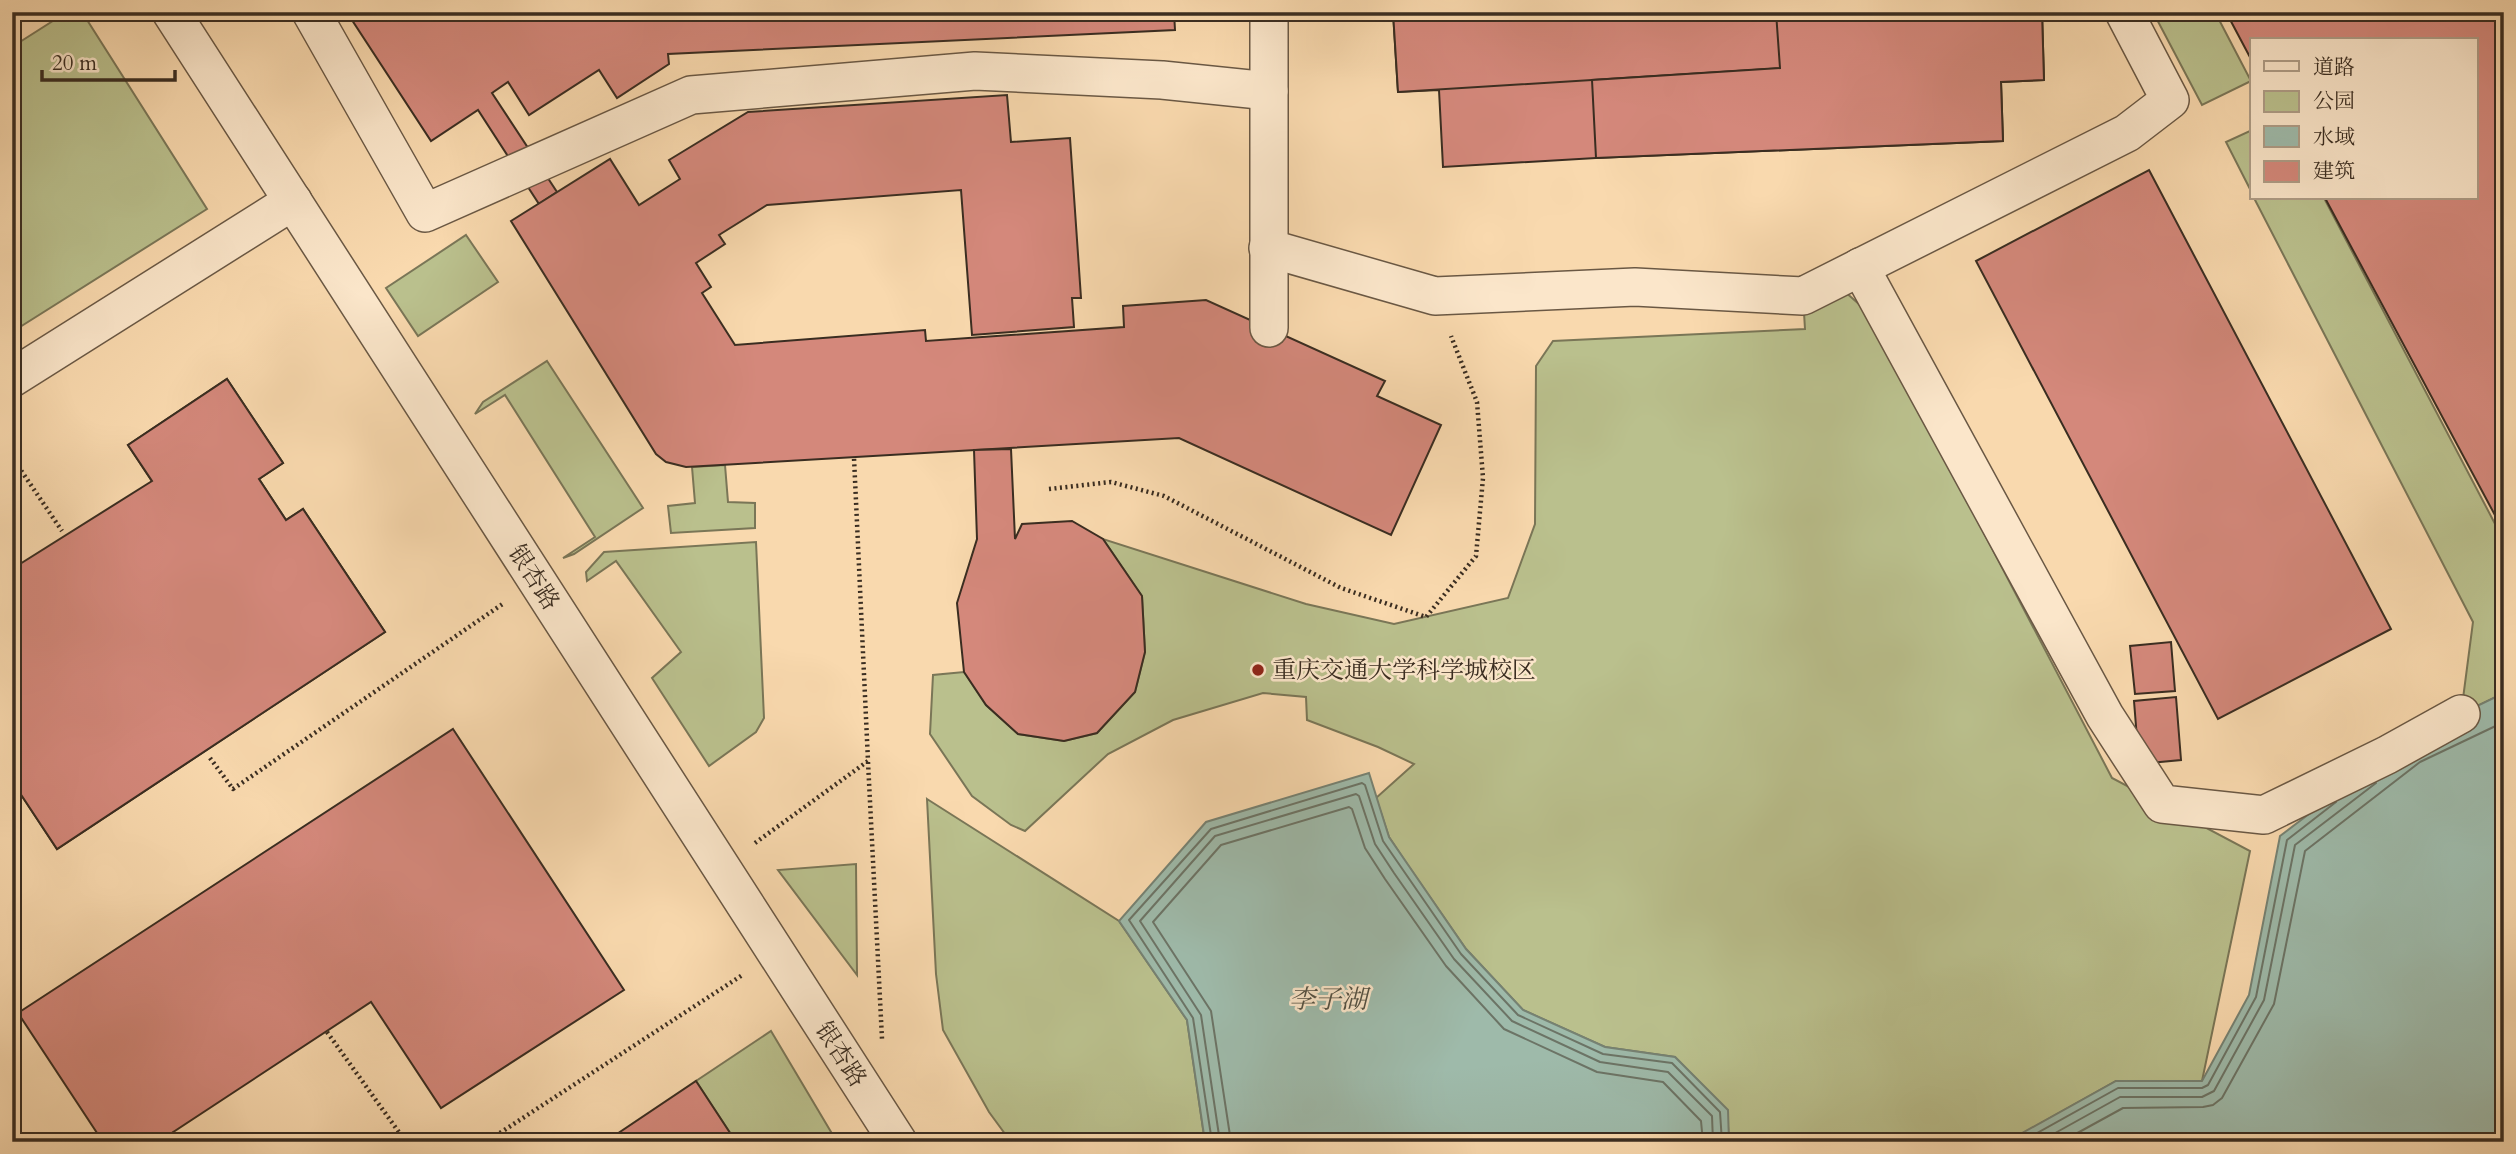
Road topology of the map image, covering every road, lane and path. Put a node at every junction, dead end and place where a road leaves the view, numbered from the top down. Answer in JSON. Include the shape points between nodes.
{"nodes":[{"id":1,"x":171,"y":12,"type":"edge"},
{"id":2,"x":311,"y":12,"type":"edge"},
{"id":3,"x":1269,"y":12,"type":"edge"},
{"id":4,"x":2124,"y":12,"type":"edge"},
{"id":5,"x":1269,"y":91,"type":"junction"},
{"id":6,"x":293,"y":201,"type":"junction"},
{"id":7,"x":1268,"y":248,"type":"junction"},
{"id":8,"x":1860,"y":267,"type":"junction"},
{"id":9,"x":1435,"y":296,"type":"junction"},
{"id":10,"x":1269,"y":328,"type":"dead end"},
{"id":11,"x":12,"y":378,"type":"edge"},
{"id":12,"x":12,"y":457,"type":"edge"},
{"id":13,"x":854,"y":458,"type":"dead end"},
{"id":14,"x":1049,"y":489,"type":"dead end"},
{"id":15,"x":62,"y":531,"type":"dead end"},
{"id":16,"x":537,"y":580,"type":"junction"},
{"id":17,"x":2461,"y":714,"type":"dead end"},
{"id":18,"x":210,"y":758,"type":"dead end"},
{"id":19,"x":868,"y":761,"type":"junction"},
{"id":20,"x":722,"y":868,"type":"junction"},
{"id":21,"x":776,"y":953,"type":"junction"},
{"id":22,"x":327,"y":1032,"type":"dead end"},
{"id":23,"x":882,"y":1040,"type":"dead end"},
{"id":24,"x":172,"y":1132,"type":"dead end"},
{"id":25,"x":178,"y":1142,"type":"edge"},
{"id":26,"x":406,"y":1142,"type":"edge"},
{"id":27,"x":486,"y":1142,"type":"edge"},
{"id":28,"x":898,"y":1142,"type":"edge"}],
"edges":[{"from":1,"to":6,"type":"street","name":"银杏路"},
{"from":2,"to":5,"type":"street","via":[[425,213],[691,95],[975,71],[1162,80]]},
{"from":3,"to":5,"type":"street"},
{"from":4,"to":8,"type":"street","via":[[2170,100],[2127,133]]},
{"from":5,"to":7,"type":"street"},
{"from":6,"to":11,"type":"street"},
{"from":6,"to":16,"type":"street","name":"银杏路"},
{"from":7,"to":9,"type":"street"},
{"from":7,"to":10,"type":"street"},
{"from":8,"to":9,"type":"street","via":[[1803,296],[1635,287]]},
{"from":8,"to":17,"type":"street","via":[[2105,716],[2161,804],[2264,815]]},
{"from":9,"to":14,"type":"path","via":[[1477,401],[1483,478],[1476,556],[1426,617],[1341,588],[1164,496],[1111,482]]},
{"from":12,"to":15,"type":"path"},
{"from":13,"to":19,"type":"path"},
{"from":16,"to":18,"type":"path","via":[[233,789]]},
{"from":16,"to":20,"type":"street","name":"银杏路"},
{"from":19,"to":20,"type":"path"},
{"from":19,"to":23,"type":"path"},
{"from":20,"to":21,"type":"street","name":"银杏路"},
{"from":21,"to":27,"type":"path"},
{"from":21,"to":28,"type":"street","name":"银杏路"},
{"from":22,"to":26,"type":"path"},
{"from":24,"to":25,"type":"path"}]}
